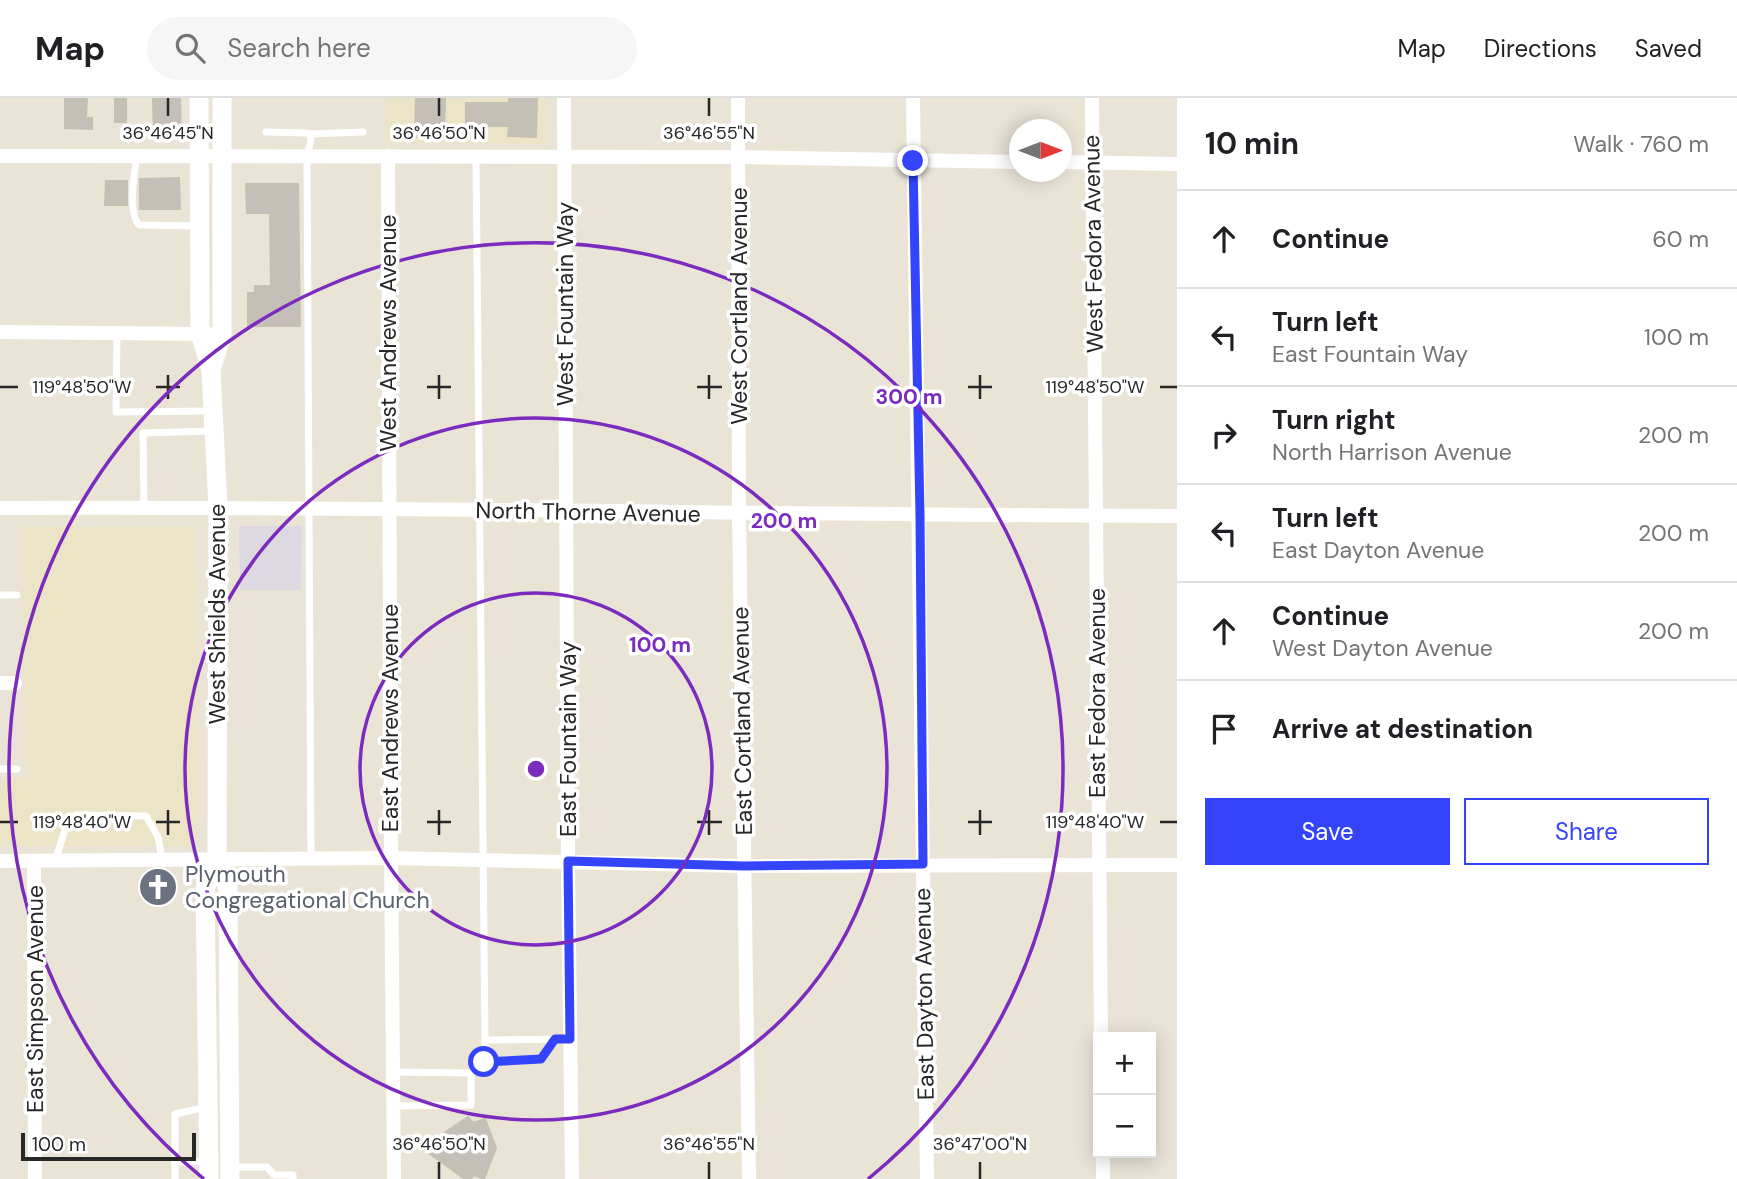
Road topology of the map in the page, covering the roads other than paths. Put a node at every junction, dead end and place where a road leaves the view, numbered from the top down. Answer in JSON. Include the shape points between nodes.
{"nodes":[{"id":1,"x":199,"y":98,"type":"edge"},
{"id":2,"x":222,"y":98,"type":"edge"},
{"id":3,"x":564,"y":98,"type":"edge"},
{"id":4,"x":738,"y":98,"type":"edge"},
{"id":5,"x":913,"y":98,"type":"edge"},
{"id":6,"x":1092,"y":98,"type":"edge"},
{"id":7,"x":266,"y":132,"type":"dead end"},
{"id":8,"x":363,"y":132,"type":"dead end"},
{"id":9,"x":310,"y":134,"type":"junction"},
{"id":10,"x":200,"y":155,"type":"junction"},
{"id":11,"x":222,"y":155,"type":"junction"},
{"id":12,"x":0,"y":156,"type":"edge"},
{"id":13,"x":137,"y":156,"type":"junction"},
{"id":14,"x":307,"y":156,"type":"junction"},
{"id":15,"x":388,"y":156,"type":"junction"},
{"id":16,"x":475,"y":157,"type":"junction"},
{"id":17,"x":738,"y":157,"type":"junction"},
{"id":18,"x":564,"y":158,"type":"junction"},
{"id":19,"x":913,"y":161,"type":"junction"},
{"id":20,"x":1009,"y":162,"type":"edge"},
{"id":21,"x":1072,"y":162,"type":"edge"},
{"id":22,"x":1091,"y":163,"type":"junction"},
{"id":23,"x":1177,"y":164,"type":"edge"},
{"id":24,"x":200,"y":226,"type":"junction"},
{"id":25,"x":0,"y":332,"type":"edge"},
{"id":26,"x":117,"y":333,"type":"junction"},
{"id":27,"x":200,"y":333,"type":"junction"},
{"id":28,"x":222,"y":335,"type":"junction"},
{"id":29,"x":211,"y":370,"type":"junction"},
{"id":30,"x":213,"y":411,"type":"junction"},
{"id":31,"x":214,"y":431,"type":"junction"},
{"id":32,"x":144,"y":507,"type":"junction"},
{"id":33,"x":218,"y":507,"type":"junction"},
{"id":34,"x":0,"y":508,"type":"edge"},
{"id":35,"x":308,"y":508,"type":"junction"},
{"id":36,"x":388,"y":509,"type":"junction"},
{"id":37,"x":478,"y":510,"type":"junction"},
{"id":38,"x":567,"y":510,"type":"junction"},
{"id":39,"x":739,"y":514,"type":"junction"},
{"id":40,"x":920,"y":516,"type":"junction"},
{"id":41,"x":1096,"y":516,"type":"junction"},
{"id":42,"x":1177,"y":516,"type":"edge"},
{"id":43,"x":0,"y":595,"type":"edge"},
{"id":44,"x":17,"y":595,"type":"dead end"},
{"id":45,"x":0,"y":769,"type":"edge"},
{"id":46,"x":17,"y":769,"type":"dead end"},
{"id":47,"x":311,"y":858,"type":"junction"},
{"id":48,"x":391,"y":858,"type":"junction"},
{"id":49,"x":217,"y":859,"type":"junction"},
{"id":50,"x":163,"y":860,"type":"junction"},
{"id":51,"x":484,"y":860,"type":"junction"},
{"id":52,"x":0,"y":861,"type":"edge"},
{"id":53,"x":34,"y":861,"type":"junction"},
{"id":54,"x":55,"y":861,"type":"junction"},
{"id":55,"x":568,"y":861,"type":"junction"},
{"id":56,"x":923,"y":864,"type":"junction"},
{"id":57,"x":1098,"y":864,"type":"junction"},
{"id":58,"x":1177,"y":865,"type":"edge"},
{"id":59,"x":744,"y":866,"type":"junction"},
{"id":60,"x":1101,"y":1032,"type":"edge"},
{"id":61,"x":555,"y":1039,"type":"junction"},
{"id":62,"x":570,"y":1039,"type":"junction"},
{"id":63,"x":485,"y":1040,"type":"junction"},
{"id":64,"x":484,"y":1062,"type":"junction"},
{"id":65,"x":393,"y":1072,"type":"junction"},
{"id":66,"x":471,"y":1073,"type":"junction"},
{"id":67,"x":394,"y":1106,"type":"junction"},
{"id":68,"x":208,"y":1107,"type":"junction"},
{"id":69,"x":1103,"y":1158,"type":"edge"},
{"id":70,"x":175,"y":1162,"type":"junction"},
{"id":71,"x":209,"y":1170,"type":"edge"},
{"id":72,"x":230,"y":1173,"type":"edge"},
{"id":73,"x":35,"y":1179,"type":"edge"},
{"id":74,"x":175,"y":1179,"type":"edge"},
{"id":75,"x":293,"y":1179,"type":"edge"},
{"id":76,"x":394,"y":1179,"type":"edge"},
{"id":77,"x":572,"y":1179,"type":"edge"},
{"id":78,"x":749,"y":1179,"type":"edge"},
{"id":79,"x":927,"y":1179,"type":"edge"},
{"id":80,"x":1103,"y":1179,"type":"edge"}],
"edges":[{"from":1,"to":10,"type":"main road","name":"West Shields Avenue"},
{"from":2,"to":11,"type":"main road","name":"West Shields Avenue"},
{"from":3,"to":18,"type":"street","name":"West Fountain Way"},
{"from":4,"to":17,"type":"street","name":"West Cortland Avenue"},
{"from":5,"to":19,"type":"street","name":"East Dayton Avenue"},
{"from":6,"to":22,"type":"street","name":"West Fedora Avenue"},
{"from":7,"to":9,"type":"lane"},
{"from":8,"to":9,"type":"lane"},
{"from":9,"to":14,"type":"lane"},
{"from":10,"to":11,"type":"street"},
{"from":10,"to":13,"type":"street"},
{"from":10,"to":24,"type":"main road","name":"West Shields Avenue"},
{"from":11,"to":14,"type":"street"},
{"from":11,"to":28,"type":"main road","name":"West Shields Avenue"},
{"from":12,"to":13,"type":"street"},
{"from":13,"to":24,"type":"lane","via":[[136,222]]},
{"from":14,"to":15,"type":"street"},
{"from":14,"to":35,"type":"lane"},
{"from":15,"to":16,"type":"street"},
{"from":15,"to":36,"type":"street","name":"West Andrews Avenue"},
{"from":16,"to":18,"type":"street"},
{"from":16,"to":37,"type":"lane"},
{"from":17,"to":18,"type":"street"},
{"from":17,"to":19,"type":"street"},
{"from":17,"to":39,"type":"street","name":"West Cortland Avenue"},
{"from":18,"to":38,"type":"street","name":"West Fountain Way"},
{"from":19,"to":20,"type":"street"},
{"from":19,"to":40,"type":"street","name":"East Dayton Avenue"},
{"from":21,"to":22,"type":"street"},
{"from":22,"to":23,"type":"street"},
{"from":22,"to":41,"type":"street","name":"West Fedora Avenue"},
{"from":24,"to":27,"type":"main road","name":"West Shields Avenue"},
{"from":25,"to":26,"type":"street"},
{"from":26,"to":27,"type":"street"},
{"from":26,"to":30,"type":"lane","via":[[116,412]]},
{"from":27,"to":28,"type":"street"},
{"from":27,"to":29,"type":"main road","name":"West Shields Avenue"},
{"from":28,"to":29,"type":"main road","name":"West Shields Avenue"},
{"from":29,"to":30,"type":"main road","name":"West Shields Avenue"},
{"from":30,"to":31,"type":"main road","name":"West Shields Avenue"},
{"from":31,"to":32,"type":"lane","via":[[144,433]]},
{"from":31,"to":33,"type":"main road","name":"West Shields Avenue"},
{"from":32,"to":33,"type":"street","name":"North Thorne Avenue"},
{"from":32,"to":34,"type":"street","name":"North Thorne Avenue"},
{"from":33,"to":35,"type":"street","name":"North Thorne Avenue"},
{"from":33,"to":49,"type":"main road","name":"West Shields Avenue"},
{"from":35,"to":36,"type":"street","name":"North Thorne Avenue"},
{"from":35,"to":47,"type":"lane"},
{"from":36,"to":37,"type":"street","name":"North Thorne Avenue"},
{"from":36,"to":48,"type":"street","name":"East Andrews Avenue"},
{"from":37,"to":38,"type":"street","name":"North Thorne Avenue"},
{"from":37,"to":51,"type":"lane"},
{"from":38,"to":39,"type":"street","name":"North Thorne Avenue"},
{"from":38,"to":55,"type":"street","name":"East Fountain Way"},
{"from":39,"to":40,"type":"street","name":"North Thorne Avenue"},
{"from":39,"to":59,"type":"street","name":"East Cortland Avenue"},
{"from":40,"to":41,"type":"street","name":"North Thorne Avenue"},
{"from":40,"to":56,"type":"street","name":"East Dayton Avenue"},
{"from":41,"to":42,"type":"street","name":"North Thorne Avenue"},
{"from":41,"to":57,"type":"street","name":"East Fedora Avenue"},
{"from":43,"to":44,"type":"lane"},
{"from":45,"to":46,"type":"lane"},
{"from":47,"to":48,"type":"street"},
{"from":47,"to":49,"type":"street"},
{"from":48,"to":51,"type":"street"},
{"from":48,"to":65,"type":"street","name":"East Andrews Avenue"},
{"from":49,"to":50,"type":"street"},
{"from":49,"to":68,"type":"main road","name":"West Shields Avenue","via":[[205,889]]},
{"from":49,"to":72,"type":"main road","name":"West Shields Avenue","via":[[228,889]]},
{"from":50,"to":54,"type":"street"},
{"from":50,"to":54,"type":"lane","via":[[158,837],[146,816],[75,815]]},
{"from":51,"to":55,"type":"street"},
{"from":51,"to":63,"type":"lane"},
{"from":52,"to":53,"type":"street"},
{"from":53,"to":54,"type":"street"},
{"from":53,"to":73,"type":"street","name":"East Simpson Avenue"},
{"from":55,"to":59,"type":"street"},
{"from":55,"to":62,"type":"street","name":"East Fountain Way"},
{"from":56,"to":57,"type":"street"},
{"from":56,"to":59,"type":"street"},
{"from":56,"to":79,"type":"street","name":"East Dayton Avenue"},
{"from":57,"to":58,"type":"street"},
{"from":57,"to":60,"type":"street","name":"East Fedora Avenue"},
{"from":59,"to":78,"type":"street","name":"East Cortland Avenue"},
{"from":61,"to":62,"type":"lane"},
{"from":61,"to":63,"type":"lane"},
{"from":61,"to":64,"type":"lane","via":[[541,1059]]},
{"from":62,"to":77,"type":"street","name":"East Fountain Way"},
{"from":63,"to":64,"type":"lane"},
{"from":64,"to":66,"type":"lane"},
{"from":65,"to":66,"type":"lane"},
{"from":65,"to":67,"type":"street","name":"East Andrews Avenue"},
{"from":66,"to":67,"type":"lane","via":[[471,1105]]},
{"from":67,"to":76,"type":"street","name":"East Andrews Avenue"},
{"from":68,"to":70,"type":"lane","via":[[175,1114]]},
{"from":68,"to":71,"type":"main road","name":"West Shields Avenue"},
{"from":69,"to":80,"type":"street"},
{"from":70,"to":71,"type":"lane"},
{"from":70,"to":74,"type":"lane"},
{"from":72,"to":75,"type":"lane","via":[[267,1167],[274,1175],[293,1175]]}]}
